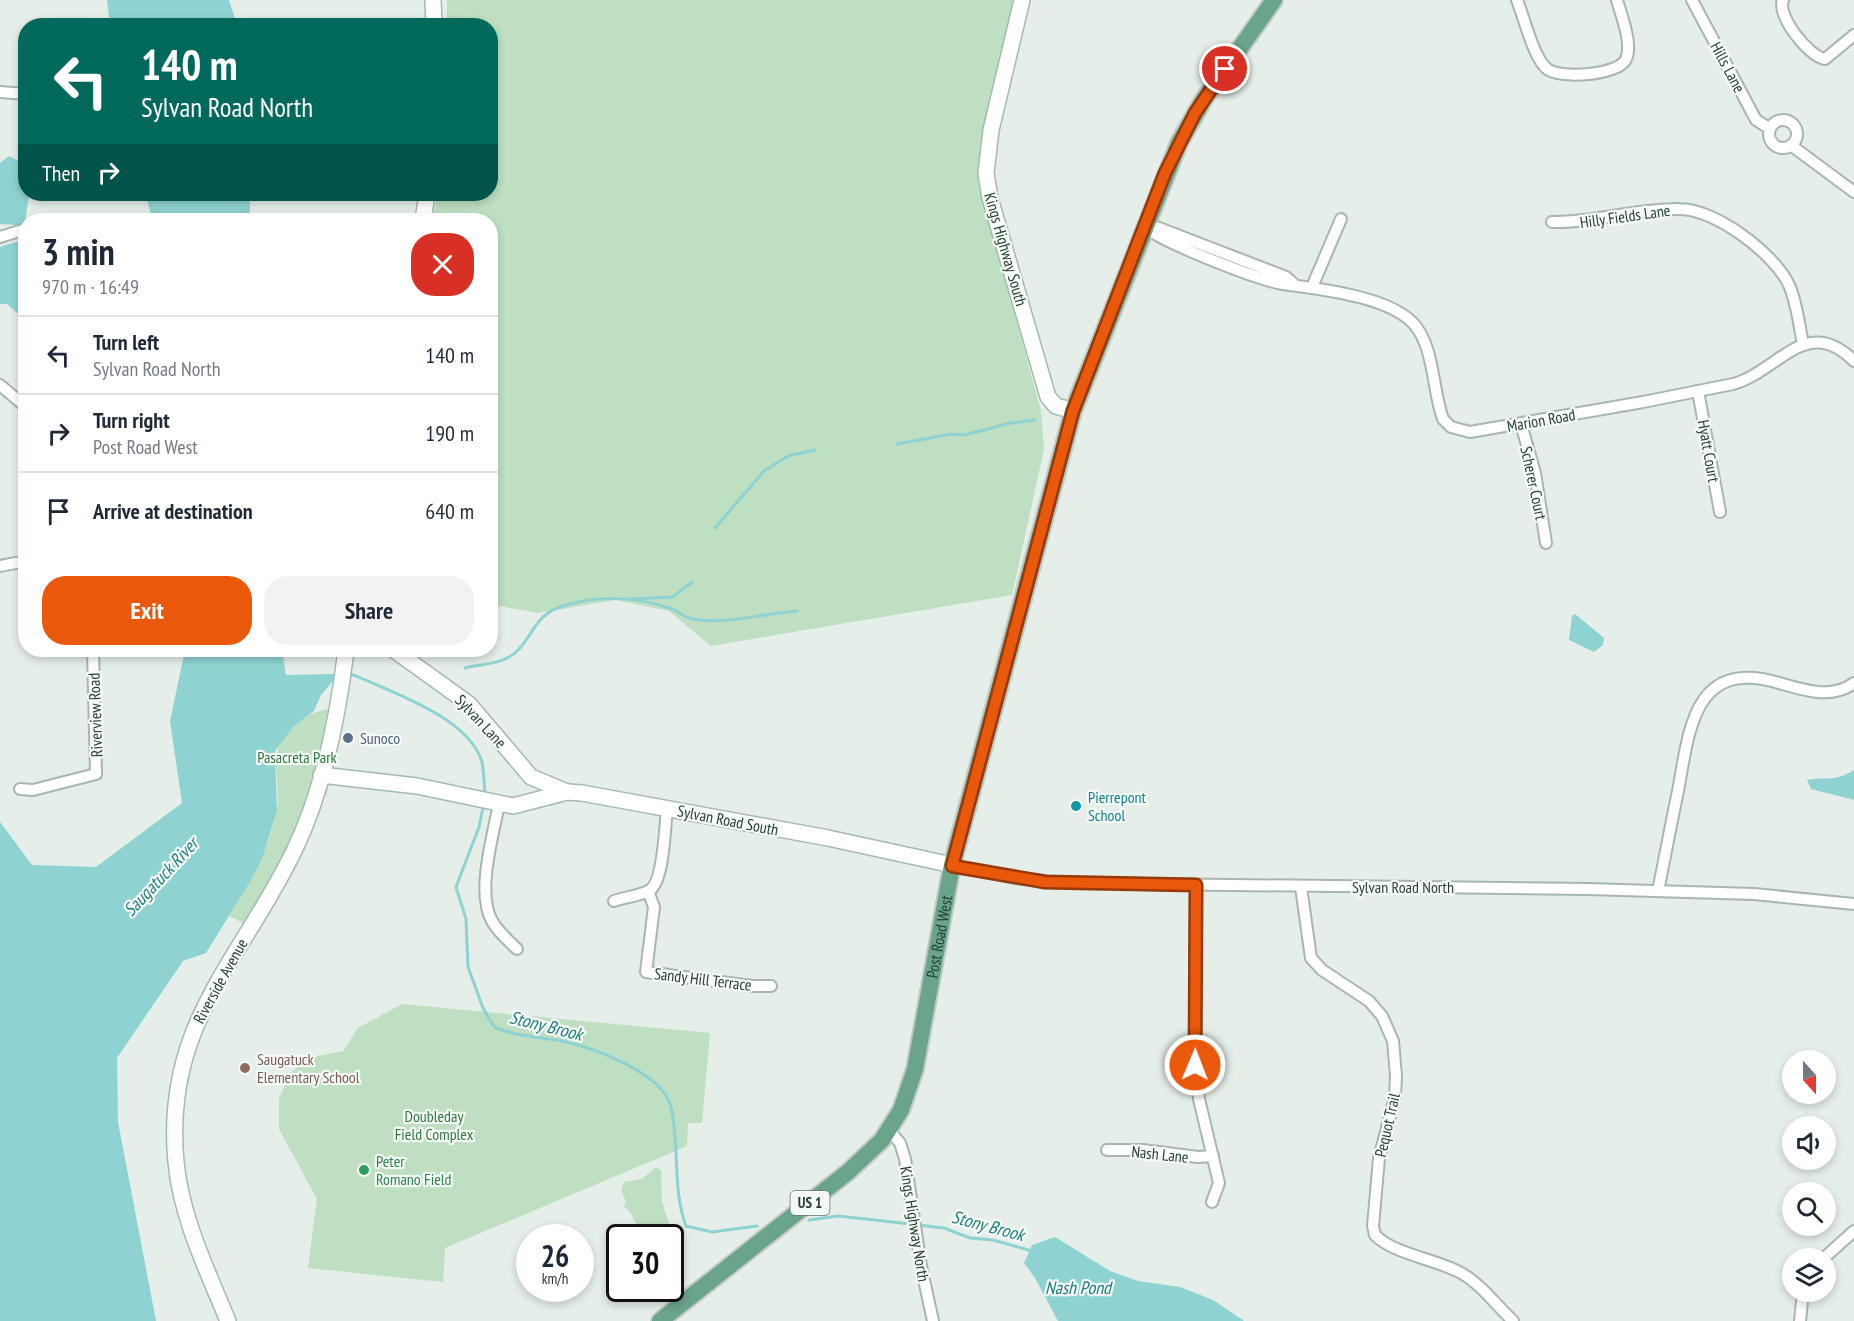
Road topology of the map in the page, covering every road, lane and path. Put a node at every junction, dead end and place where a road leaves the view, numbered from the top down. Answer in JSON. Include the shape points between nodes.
{"nodes":[{"id":1,"x":433,"y":0,"type":"edge"},
{"id":2,"x":1022,"y":0,"type":"edge"},
{"id":3,"x":1274,"y":0,"type":"edge"},
{"id":4,"x":1517,"y":0,"type":"edge"},
{"id":5,"x":1617,"y":0,"type":"edge"},
{"id":6,"x":1692,"y":0,"type":"edge"},
{"id":7,"x":1783,"y":0,"type":"edge"},
{"id":8,"x":434,"y":18,"type":"edge"},
{"id":9,"x":1854,"y":35,"type":"edge"},
{"id":10,"x":0,"y":92,"type":"edge"},
{"id":11,"x":18,"y":93,"type":"edge"},
{"id":12,"x":1769,"y":129,"type":"junction"},
{"id":13,"x":1792,"y":146,"type":"junction"},
{"id":14,"x":1854,"y":192,"type":"edge"},
{"id":15,"x":1341,"y":219,"type":"dead end"},
{"id":16,"x":1552,"y":222,"type":"dead end"},
{"id":17,"x":1144,"y":226,"type":"junction"},
{"id":18,"x":18,"y":232,"type":"edge"},
{"id":19,"x":0,"y":237,"type":"edge"},
{"id":20,"x":1312,"y":287,"type":"junction"},
{"id":21,"x":1803,"y":344,"type":"junction"},
{"id":22,"x":1854,"y":362,"type":"edge"},
{"id":23,"x":0,"y":385,"type":"edge"},
{"id":24,"x":1698,"y":391,"type":"junction"},
{"id":25,"x":18,"y":400,"type":"edge"},
{"id":26,"x":1073,"y":411,"type":"junction"},
{"id":27,"x":1521,"y":424,"type":"junction"},
{"id":28,"x":1720,"y":512,"type":"dead end"},
{"id":29,"x":1546,"y":543,"type":"dead end"},
{"id":30,"x":18,"y":563,"type":"edge"},
{"id":31,"x":0,"y":566,"type":"edge"},
{"id":32,"x":93,"y":657,"type":"edge"},
{"id":33,"x":345,"y":657,"type":"edge"},
{"id":34,"x":404,"y":657,"type":"edge"},
{"id":35,"x":1854,"y":683,"type":"edge"},
{"id":36,"x":321,"y":775,"type":"junction"},
{"id":37,"x":531,"y":777,"type":"junction"},
{"id":38,"x":20,"y":789,"type":"dead end"},
{"id":39,"x":567,"y":792,"type":"junction"},
{"id":40,"x":494,"y":803,"type":"junction"},
{"id":41,"x":667,"y":808,"type":"junction"},
{"id":42,"x":952,"y":866,"type":"junction"},
{"id":43,"x":1196,"y":885,"type":"junction"},
{"id":44,"x":1300,"y":887,"type":"junction"},
{"id":45,"x":648,"y":891,"type":"junction"},
{"id":46,"x":1658,"y":891,"type":"junction"},
{"id":47,"x":614,"y":901,"type":"dead end"},
{"id":48,"x":1854,"y":904,"type":"edge"},
{"id":49,"x":517,"y":949,"type":"dead end"},
{"id":50,"x":771,"y":986,"type":"dead end"},
{"id":51,"x":890,"y":1131,"type":"junction"},
{"id":52,"x":1107,"y":1150,"type":"dead end"},
{"id":53,"x":1213,"y":1156,"type":"junction"},
{"id":54,"x":1212,"y":1202,"type":"dead end"},
{"id":55,"x":1854,"y":1232,"type":"edge"},
{"id":56,"x":1836,"y":1248,"type":"edge"},
{"id":57,"x":1802,"y":1302,"type":"edge"},
{"id":58,"x":228,"y":1321,"type":"edge"},
{"id":59,"x":660,"y":1321,"type":"edge"},
{"id":60,"x":933,"y":1321,"type":"edge"},
{"id":61,"x":1513,"y":1321,"type":"edge"},
{"id":62,"x":1800,"y":1321,"type":"edge"}],
"edges":[{"from":1,"to":8,"type":"street"},
{"from":2,"to":26,"type":"street","name":"Kings Highway South","via":[[991,130],[986,177],[1046,392],[1056,406]]},
{"from":3,"to":17,"type":"main road","name":"Post Road West","number":"US 1","via":[[1195,113]]},
{"from":4,"to":5,"type":"street","via":[[1544,66],[1567,76],[1611,70],[1626,61],[1628,48]]},
{"from":6,"to":12,"type":"street","name":"Hills Lane","via":[[1756,120]]},
{"from":7,"to":9,"type":"street","via":[[1782,13],[1796,36],[1818,58],[1825,58]]},
{"from":10,"to":11,"type":"street"},
{"from":12,"to":13,"type":"street","name":"Hills Lane","via":[[1774,146]]},
{"from":12,"to":13,"type":"street","via":[[1779,120],[1791,122],[1797,134]]},
{"from":13,"to":14,"type":"street","name":"Hills Lane"},
{"from":15,"to":20,"type":"street"},
{"from":16,"to":21,"type":"street","name":"Hilly Fields Lane","via":[[1575,223],[1677,209],[1690,209],[1714,218],[1763,255],[1783,277],[1793,297]]},
{"from":17,"to":20,"type":"street","name":"Marion Road","via":[[1164,230],[1293,283]]},
{"from":17,"to":26,"type":"main road","name":"Post Road West","number":"US 1"},
{"from":18,"to":19,"type":"street"},
{"from":20,"to":27,"type":"street","name":"Marion Road","via":[[1377,303],[1413,323],[1426,347],[1440,413],[1451,427],[1470,432]]},
{"from":21,"to":22,"type":"street","via":[[1833,346]]},
{"from":21,"to":24,"type":"street","name":"Marion Road","via":[[1788,350],[1747,380]]},
{"from":23,"to":25,"type":"street"},
{"from":24,"to":27,"type":"street","name":"Marion Road"},
{"from":24,"to":28,"type":"street","name":"Hyatt Court"},
{"from":26,"to":42,"type":"main road","name":"Post Road West","number":"US 1"},
{"from":27,"to":29,"type":"street","name":"Scherer Court","via":[[1535,473]]},
{"from":30,"to":31,"type":"street"},
{"from":32,"to":38,"type":"street","name":"Riverview Road","via":[[96,774],[33,790]]},
{"from":33,"to":36,"type":"street","name":"Riverside Avenue"},
{"from":34,"to":37,"type":"street","name":"Sylvan Lane","via":[[469,704]]},
{"from":35,"to":46,"type":"street","via":[[1827,693],[1763,679],[1739,679],[1718,687],[1699,704],[1692,718]]},
{"from":36,"to":40,"type":"street","name":"Sylvan Road South","via":[[417,786]]},
{"from":36,"to":58,"type":"street","name":"Riverside Avenue","via":[[298,843],[198,1015],[181,1070],[175,1133],[180,1191]]},
{"from":37,"to":39,"type":"street","name":"Sylvan Lane"},
{"from":37,"to":40,"type":"street","via":[[535,789],[532,797]]},
{"from":39,"to":40,"type":"street","name":"Sylvan Road South","via":[[520,807]]},
{"from":39,"to":41,"type":"street","name":"Sylvan Road South"},
{"from":40,"to":49,"type":"street","via":[[486,900],[494,925]]},
{"from":41,"to":42,"type":"street","name":"Sylvan Road South"},
{"from":41,"to":45,"type":"street","via":[[659,873]]},
{"from":42,"to":43,"type":"street","name":"Sylvan Road North","via":[[1045,882]]},
{"from":42,"to":51,"type":"main road","name":"Post Road West","number":"US 1","via":[[915,1069]]},
{"from":43,"to":44,"type":"street","name":"Sylvan Road North"},
{"from":43,"to":53,"type":"street","via":[[1195,1065]]},
{"from":44,"to":46,"type":"street","name":"Sylvan Road North"},
{"from":44,"to":61,"type":"street","name":"Pequot Trail","via":[[1311,958],[1373,1005],[1393,1041],[1396,1085],[1379,1158],[1375,1235],[1387,1244],[1463,1274]]},
{"from":45,"to":47,"type":"street"},
{"from":45,"to":50,"type":"street","name":"Sandy Hill Terrace","via":[[654,907],[646,972]]},
{"from":46,"to":48,"type":"street","name":"Sylvan Road North","via":[[1762,894]]},
{"from":51,"to":59,"type":"main road","name":"Post Road West","number":"US 1","via":[[841,1178]]},
{"from":51,"to":60,"type":"street","name":"Kings Highway North","via":[[903,1151]]},
{"from":52,"to":53,"type":"street","name":"Nash Lane"},
{"from":53,"to":54,"type":"street","via":[[1219,1183]]},
{"from":55,"to":56,"type":"street"},
{"from":57,"to":62,"type":"street"}]}
